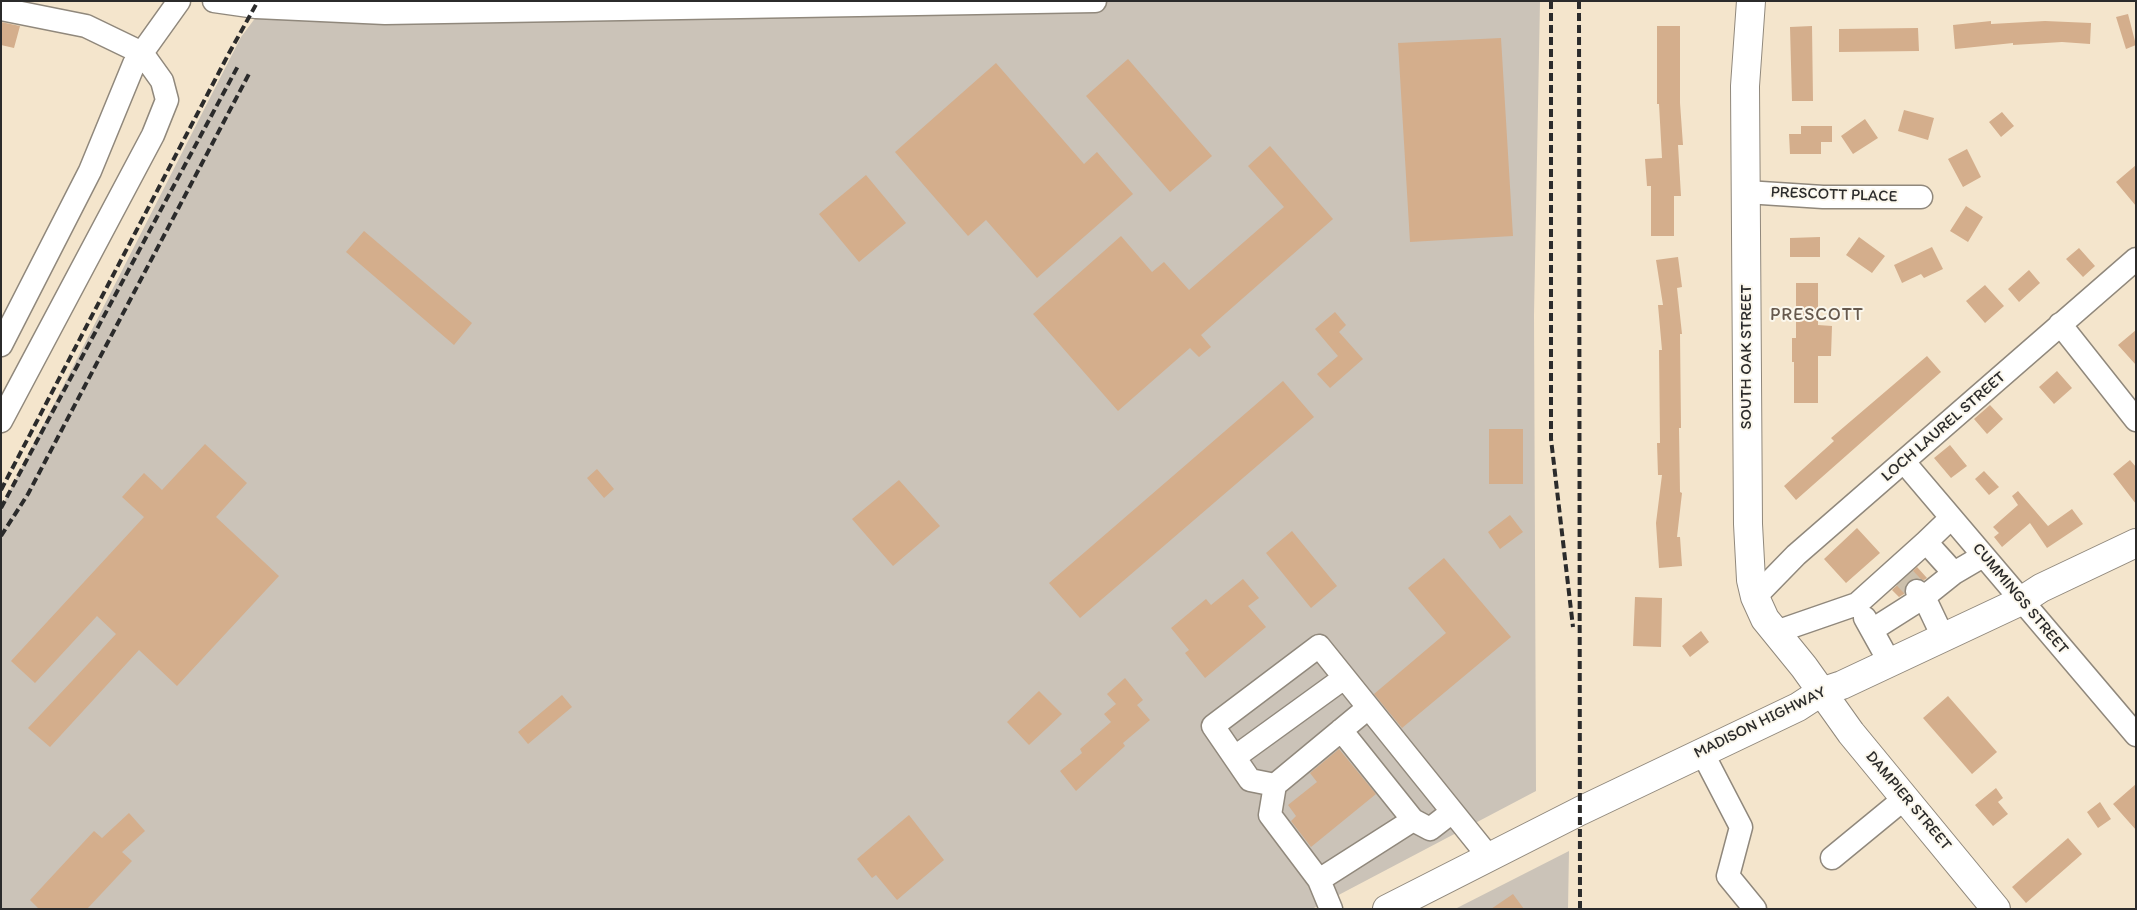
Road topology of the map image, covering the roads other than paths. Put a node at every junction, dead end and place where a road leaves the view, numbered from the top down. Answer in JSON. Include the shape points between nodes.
{"nodes":[{"id":1,"x":179,"y":1,"type":"edge"},
{"id":2,"x":214,"y":1,"type":"edge"},
{"id":3,"x":1095,"y":1,"type":"edge"},
{"id":4,"x":1751,"y":1,"type":"edge"},
{"id":5,"x":808,"y":4,"type":"edge"},
{"id":6,"x":1,"y":10,"type":"edge"},
{"id":7,"x":142,"y":53,"type":"junction"},
{"id":8,"x":1746,"y":192,"type":"junction"},
{"id":9,"x":1921,"y":197,"type":"dead end"},
{"id":10,"x":2136,"y":259,"type":"edge"},
{"id":11,"x":2060,"y":324,"type":"junction"},
{"id":12,"x":1,"y":345,"type":"edge"},
{"id":13,"x":2136,"y":420,"type":"edge"},
{"id":14,"x":1,"y":421,"type":"edge"},
{"id":15,"x":1904,"y":462,"type":"junction"},
{"id":16,"x":1951,"y":518,"type":"junction"},
{"id":17,"x":1926,"y":542,"type":"junction"},
{"id":18,"x":2136,"y":543,"type":"edge"},
{"id":19,"x":1983,"y":556,"type":"junction"},
{"id":20,"x":1954,"y":574,"type":"junction"},
{"id":21,"x":1910,"y":583,"type":"junction"},
{"id":22,"x":1755,"y":597,"type":"junction"},
{"id":23,"x":2020,"y":601,"type":"junction"},
{"id":24,"x":1857,"y":604,"type":"junction"},
{"id":25,"x":1872,"y":630,"type":"junction"},
{"id":26,"x":1776,"y":632,"type":"junction"},
{"id":27,"x":1943,"y":637,"type":"junction"},
{"id":28,"x":1890,"y":662,"type":"junction"},
{"id":29,"x":1344,"y":678,"type":"junction"},
{"id":30,"x":1821,"y":692,"type":"junction"},
{"id":31,"x":1368,"y":708,"type":"junction"},
{"id":32,"x":1341,"y":730,"type":"junction"},
{"id":33,"x":2136,"y":735,"type":"edge"},
{"id":34,"x":1702,"y":752,"type":"junction"},
{"id":35,"x":1235,"y":757,"type":"junction"},
{"id":36,"x":1275,"y":785,"type":"junction"},
{"id":37,"x":1906,"y":798,"type":"junction"},
{"id":38,"x":1452,"y":812,"type":"junction"},
{"id":39,"x":1412,"y":820,"type":"junction"},
{"id":40,"x":1488,"y":857,"type":"junction"},
{"id":41,"x":1832,"y":858,"type":"dead end"},
{"id":42,"x":1319,"y":880,"type":"junction"},
{"id":43,"x":1331,"y":909,"type":"edge"},
{"id":44,"x":1387,"y":909,"type":"edge"},
{"id":45,"x":1756,"y":909,"type":"edge"},
{"id":46,"x":1996,"y":909,"type":"edge"}],
"edges":[{"from":1,"to":7,"type":"street"},
{"from":2,"to":5,"type":"street","via":[[256,7],[385,13]]},
{"from":3,"to":5,"type":"street"},
{"from":4,"to":8,"type":"main road","name":"SOUTH OAK STREET","via":[[1745,86]]},
{"from":6,"to":7,"type":"street","via":[[86,26]]},
{"from":7,"to":12,"type":"street","via":[[134,64],[90,171]]},
{"from":7,"to":14,"type":"street","via":[[162,81],[167,100],[154,135]]},
{"from":8,"to":9,"type":"street","name":"PRESCOTT PLACE","via":[[1823,197]]},
{"from":8,"to":22,"type":"main road","name":"SOUTH OAK STREET","via":[[1748,524]]},
{"from":10,"to":11,"type":"street","name":"LOCH LAUREL STREET"},
{"from":11,"to":13,"type":"street"},
{"from":11,"to":15,"type":"street","name":"LOCH LAUREL STREET"},
{"from":15,"to":16,"type":"street","name":"CUMMINGS STREET"},
{"from":15,"to":22,"type":"street","name":"LOCH LAUREL STREET","via":[[1796,555]]},
{"from":16,"to":17,"type":"street"},
{"from":16,"to":19,"type":"street","name":"CUMMINGS STREET"},
{"from":17,"to":20,"type":"street"},
{"from":17,"to":21,"type":"street"},
{"from":18,"to":23,"type":"main road","name":"MADISON HIGHWAY","via":[[2050,583]]},
{"from":19,"to":20,"type":"street"},
{"from":19,"to":23,"type":"street","name":"CUMMINGS STREET"},
{"from":20,"to":21,"type":"street"},
{"from":21,"to":24,"type":"street"},
{"from":21,"to":25,"type":"street"},
{"from":21,"to":27,"type":"street"},
{"from":22,"to":26,"type":"main road","name":"SOUTH OAK STREET"},
{"from":23,"to":27,"type":"main road","name":"MADISON HIGHWAY"},
{"from":23,"to":33,"type":"street","name":"CUMMINGS STREET"},
{"from":24,"to":25,"type":"street"},
{"from":24,"to":26,"type":"street"},
{"from":25,"to":28,"type":"street"},
{"from":26,"to":30,"type":"main road","name":"SOUTH OAK STREET"},
{"from":27,"to":28,"type":"main road","name":"MADISON HIGHWAY"},
{"from":28,"to":30,"type":"main road","name":"MADISON HIGHWAY"},
{"from":29,"to":31,"type":"street"},
{"from":29,"to":35,"type":"street"},
{"from":29,"to":35,"type":"street","via":[[1319,646],[1213,726]]},
{"from":30,"to":34,"type":"main road","name":"MADISON HIGHWAY","via":[[1798,707]]},
{"from":30,"to":37,"type":"main road","name":"DAMPIER STREET","via":[[1851,734]]},
{"from":31,"to":32,"type":"street"},
{"from":31,"to":38,"type":"street"},
{"from":32,"to":36,"type":"street"},
{"from":32,"to":39,"type":"street"},
{"from":34,"to":40,"type":"main road","name":"MADISON HIGHWAY"},
{"from":34,"to":45,"type":"street","via":[[1741,827],[1728,876]]},
{"from":35,"to":36,"type":"street","via":[[1250,780]]},
{"from":36,"to":42,"type":"street","via":[[1270,815]]},
{"from":37,"to":41,"type":"street"},
{"from":37,"to":46,"type":"main road","name":"DAMPIER STREET"},
{"from":38,"to":39,"type":"street","via":[[1430,829]]},
{"from":38,"to":40,"type":"street"},
{"from":39,"to":42,"type":"street"},
{"from":40,"to":44,"type":"main road","name":"MADISON HIGHWAY"},
{"from":42,"to":43,"type":"street"}]}
